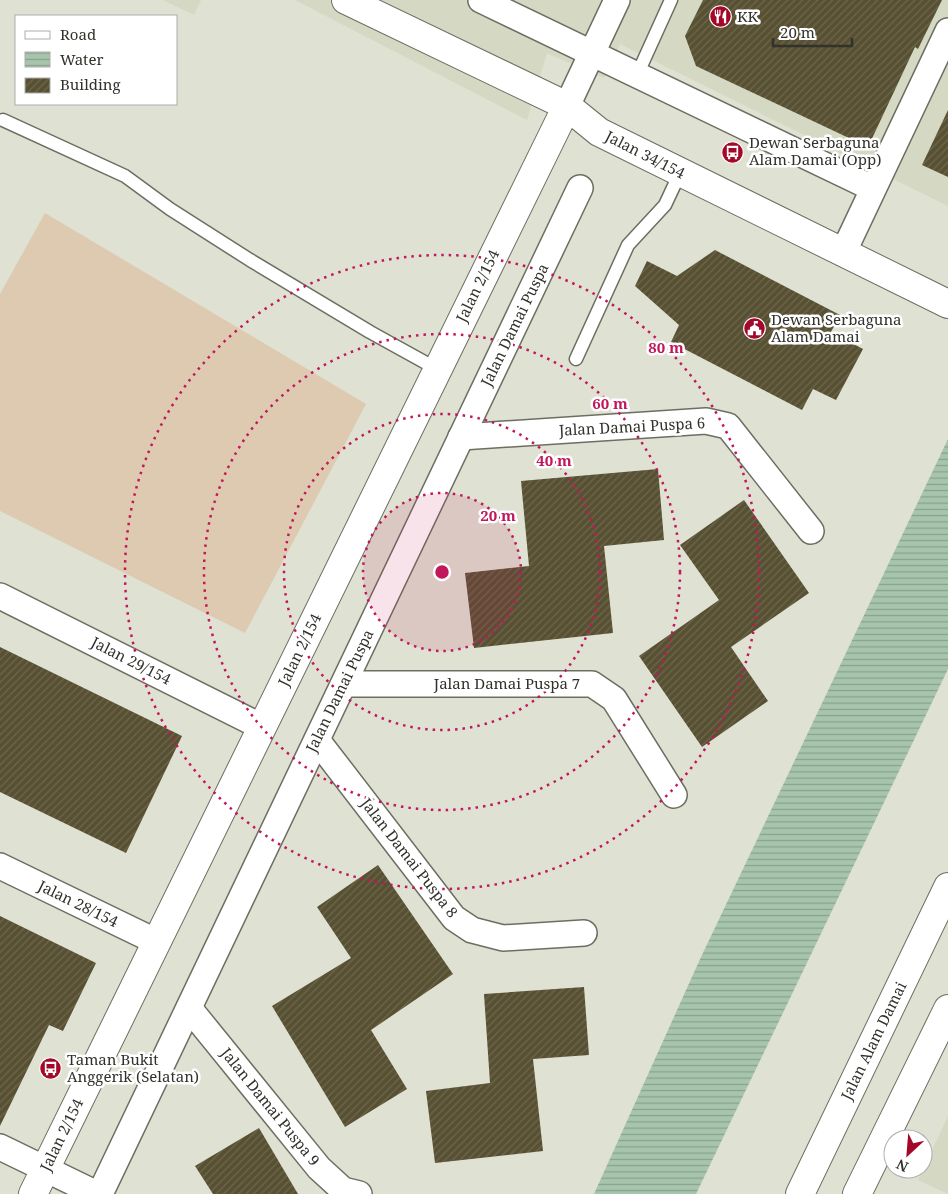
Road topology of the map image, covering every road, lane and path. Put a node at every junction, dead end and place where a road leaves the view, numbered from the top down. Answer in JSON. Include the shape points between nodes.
{"nodes":[{"id":1,"x":346,"y":0,"type":"edge"},
{"id":2,"x":481,"y":0,"type":"edge"},
{"id":3,"x":617,"y":0,"type":"edge"},
{"id":4,"x":671,"y":0,"type":"edge"},
{"id":5,"x":948,"y":31,"type":"edge"},
{"id":6,"x":592,"y":54,"type":"junction"},
{"id":7,"x":636,"y":75,"type":"junction"},
{"id":8,"x":567,"y":106,"type":"junction"},
{"id":9,"x":3,"y":120,"type":"dead end"},
{"id":10,"x":680,"y":172,"type":"junction"},
{"id":11,"x":580,"y":188,"type":"dead end"},
{"id":12,"x":872,"y":188,"type":"junction"},
{"id":13,"x":843,"y":253,"type":"junction"},
{"id":14,"x":948,"y":304,"type":"edge"},
{"id":15,"x":576,"y":358,"type":"dead end"},
{"id":16,"x":437,"y":369,"type":"junction"},
{"id":17,"x":461,"y":437,"type":"junction"},
{"id":18,"x":811,"y":531,"type":"dead end"},
{"id":19,"x":0,"y":596,"type":"edge"},
{"id":20,"x":344,"y":684,"type":"junction"},
{"id":21,"x":262,"y":727,"type":"junction"},
{"id":22,"x":317,"y":740,"type":"junction"},
{"id":23,"x":674,"y":795,"type":"dead end"},
{"id":24,"x":0,"y":866,"type":"edge"},
{"id":25,"x":948,"y":887,"type":"edge"},
{"id":26,"x":584,"y":933,"type":"dead end"},
{"id":27,"x":157,"y":942,"type":"junction"},
{"id":28,"x":189,"y":1008,"type":"junction"},
{"id":29,"x":948,"y":1009,"type":"edge"},
{"id":30,"x":0,"y":1147,"type":"edge"},
{"id":31,"x":45,"y":1170,"type":"junction"},
{"id":32,"x":33,"y":1194,"type":"edge"},
{"id":33,"x":98,"y":1194,"type":"edge"},
{"id":34,"x":359,"y":1194,"type":"edge"},
{"id":35,"x":800,"y":1194,"type":"edge"},
{"id":36,"x":857,"y":1194,"type":"edge"}],
"edges":[{"from":1,"to":8,"type":"street","name":"Jalan 34/154"},
{"from":2,"to":6,"type":"street"},
{"from":3,"to":6,"type":"street"},
{"from":4,"to":7,"type":"lane"},
{"from":5,"to":12,"type":"street"},
{"from":6,"to":7,"type":"street"},
{"from":6,"to":8,"type":"street"},
{"from":7,"to":12,"type":"street"},
{"from":8,"to":10,"type":"street","name":"Jalan 34/154","via":[[599,132]]},
{"from":8,"to":16,"type":"street","name":"Jalan 2/154"},
{"from":9,"to":16,"type":"lane","via":[[125,176],[250,260]]},
{"from":10,"to":13,"type":"street","name":"Jalan 34/154"},
{"from":10,"to":15,"type":"lane","via":[[665,205],[628,245]]},
{"from":11,"to":17,"type":"street","name":"Jalan Damai Puspa"},
{"from":12,"to":13,"type":"street"},
{"from":13,"to":14,"type":"street","name":"Jalan 34/154"},
{"from":16,"to":21,"type":"street","name":"Jalan 2/154"},
{"from":17,"to":18,"type":"street","name":"Jalan Damai Puspa 6","via":[[706,421],[728,426]]},
{"from":17,"to":20,"type":"street","name":"Jalan Damai Puspa"},
{"from":19,"to":21,"type":"street","name":"Jalan 29/154"},
{"from":20,"to":22,"type":"street","name":"Jalan Damai Puspa"},
{"from":20,"to":23,"type":"street","name":"Jalan Damai Puspa 7","via":[[592,684],[614,699]]},
{"from":21,"to":27,"type":"street","name":"Jalan 2/154"},
{"from":22,"to":26,"type":"street","name":"Jalan Damai Puspa 8","via":[[454,918],[472,930],[503,938]]},
{"from":22,"to":28,"type":"street","name":"Jalan Damai Puspa"},
{"from":24,"to":27,"type":"street","name":"Jalan 28/154"},
{"from":25,"to":35,"type":"street","name":"Jalan Alam Damai"},
{"from":27,"to":31,"type":"street","name":"Jalan 2/154"},
{"from":28,"to":33,"type":"street","name":"Jalan Damai Puspa"},
{"from":28,"to":34,"type":"street","name":"Jalan Damai Puspa 9","via":[[319,1168],[343,1190]]},
{"from":29,"to":36,"type":"street"},
{"from":30,"to":31,"type":"street"},
{"from":31,"to":32,"type":"street","name":"Jalan 2/154"},
{"from":31,"to":33,"type":"street"}]}
